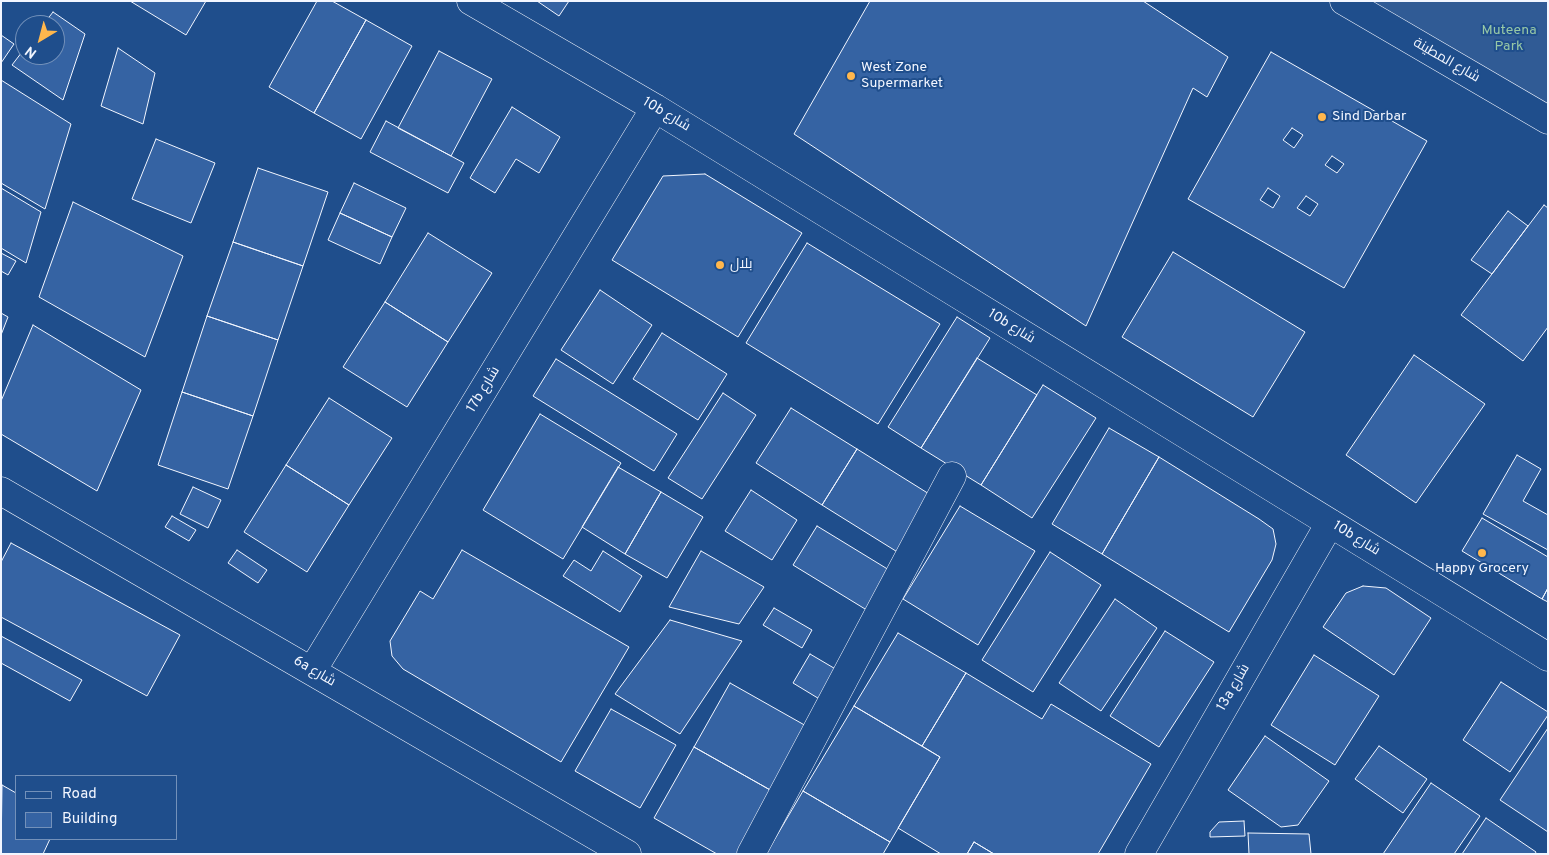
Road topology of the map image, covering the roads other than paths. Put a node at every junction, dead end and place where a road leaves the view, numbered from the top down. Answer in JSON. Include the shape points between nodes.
{"nodes":[{"id":1,"x":472,"y":1,"type":"edge"},
{"id":2,"x":1344,"y":1,"type":"edge"},
{"id":3,"x":655,"y":108,"type":"junction"},
{"id":4,"x":1548,"y":120,"type":"edge"},
{"id":5,"x":952,"y":476,"type":"dead end"},
{"id":6,"x":1,"y":491,"type":"edge"},
{"id":7,"x":1330,"y":523,"type":"junction"},
{"id":8,"x":1548,"y":657,"type":"edge"},
{"id":9,"x":312,"y":671,"type":"junction"},
{"id":10,"x":600,"y":847,"type":"edge"},
{"id":11,"x":627,"y":854,"type":"edge"},
{"id":12,"x":751,"y":854,"type":"edge"},
{"id":13,"x":1139,"y":854,"type":"edge"}],
"edges":[{"from":1,"to":3,"type":"street","name":"10b شارع"},
{"from":2,"to":4,"type":"street","name":"شارع المطينة"},
{"from":3,"to":7,"type":"street","name":"10b شارع"},
{"from":3,"to":9,"type":"street","name":"17b شارع"},
{"from":5,"to":12,"type":"street"},
{"from":6,"to":9,"type":"street","name":"6a شارع"},
{"from":7,"to":8,"type":"street","name":"10b شارع"},
{"from":7,"to":13,"type":"street","name":"13a شارع"},
{"from":9,"to":10,"type":"street","name":"6a شارع"},
{"from":10,"to":11,"type":"street","name":"6a شارع"}]}
